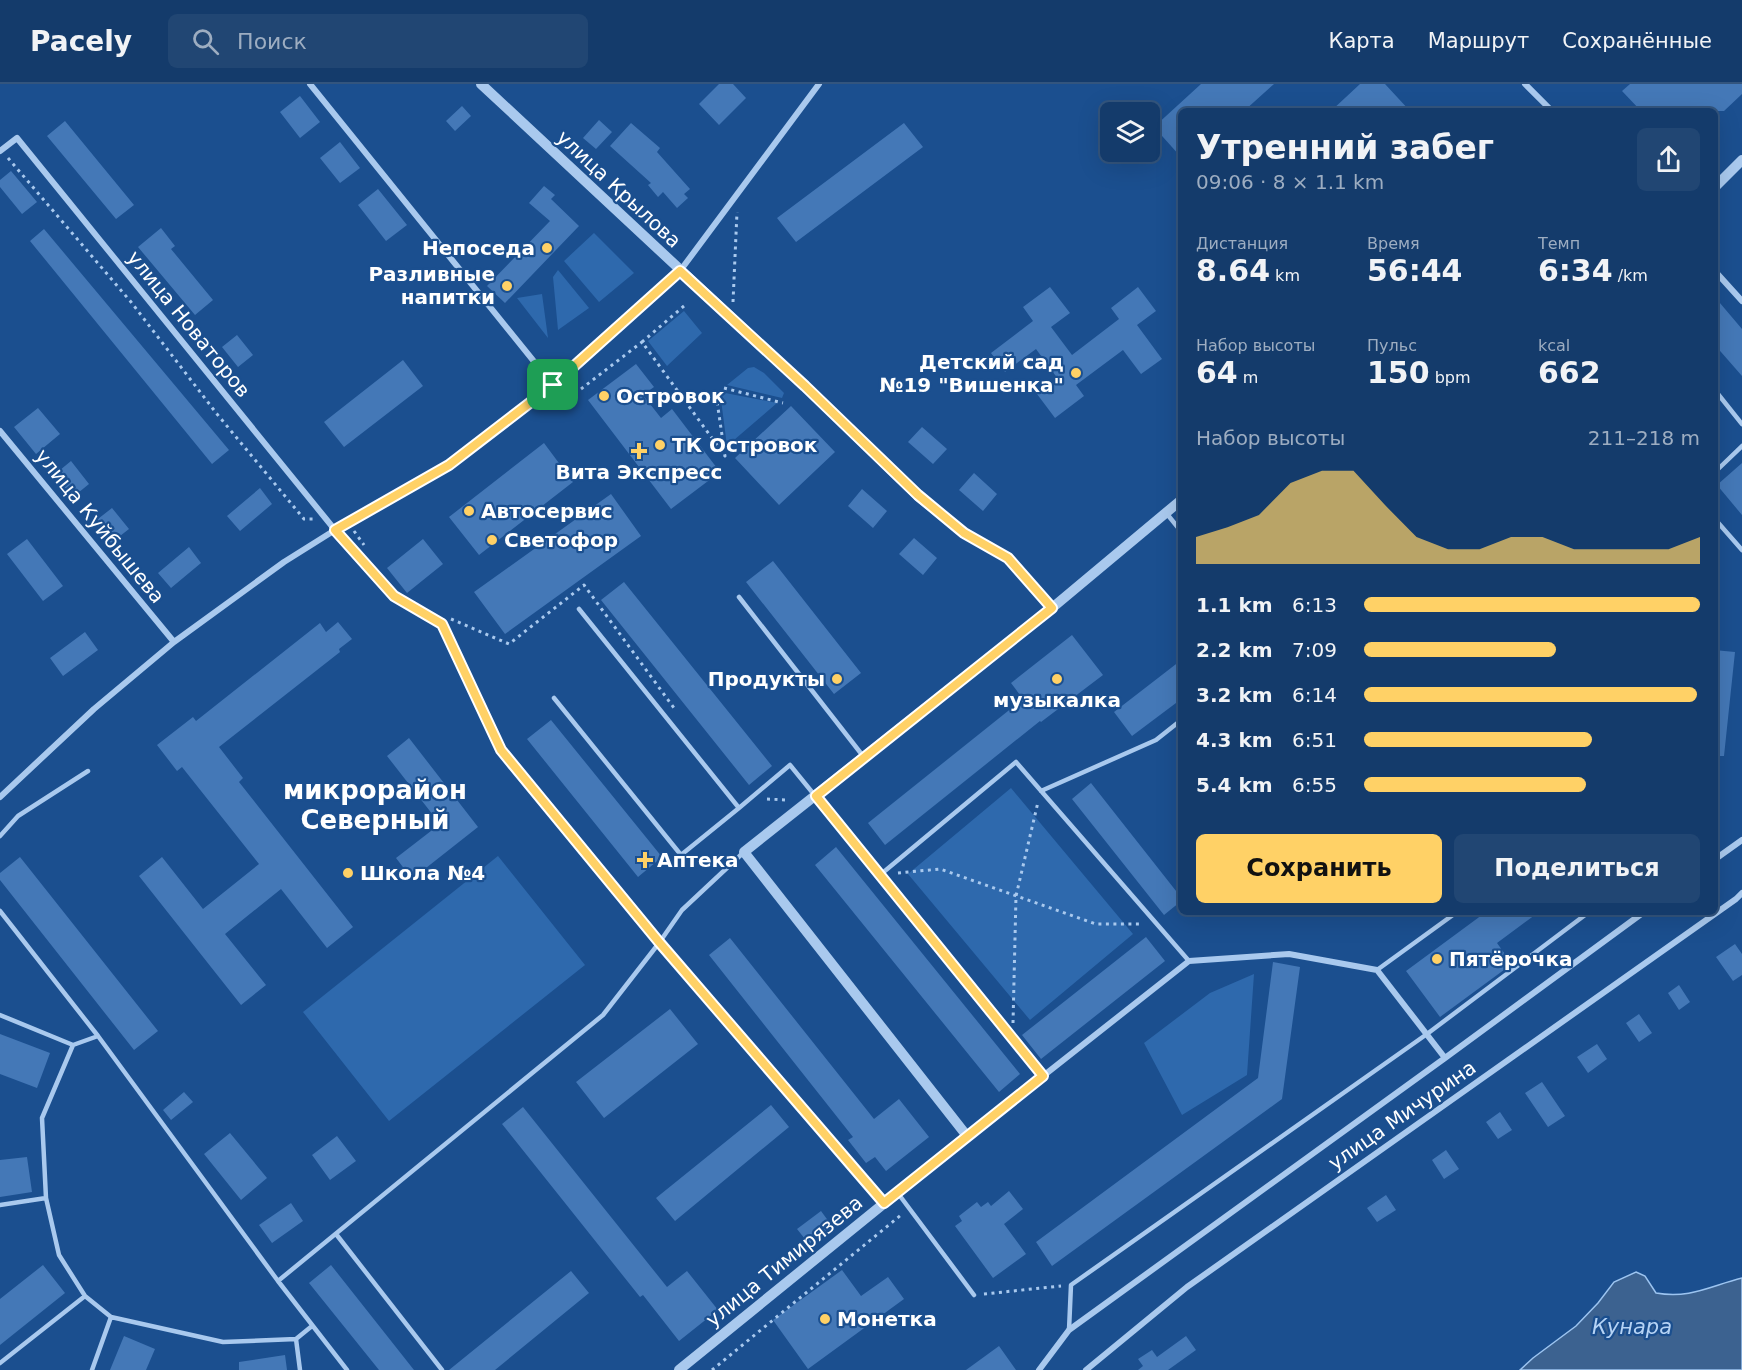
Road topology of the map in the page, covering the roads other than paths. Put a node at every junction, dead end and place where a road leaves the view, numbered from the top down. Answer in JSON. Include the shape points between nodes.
{"nodes":[{"id":1,"x":310,"y":84,"type":"edge"},
{"id":2,"x":481,"y":84,"type":"edge"},
{"id":3,"x":819,"y":84,"type":"edge"},
{"id":4,"x":1525,"y":84,"type":"edge"},
{"id":5,"x":1549,"y":108,"type":"edge"},
{"id":6,"x":0,"y":151,"type":"edge"},
{"id":7,"x":1742,"y":160,"type":"edge"},
{"id":8,"x":1718,"y":184,"type":"edge"},
{"id":9,"x":680,"y":271,"type":"junction"},
{"id":10,"x":1718,"y":275,"type":"edge"},
{"id":11,"x":1742,"y":302,"type":"edge"},
{"id":12,"x":553,"y":385,"type":"junction"},
{"id":13,"x":1718,"y":394,"type":"edge"},
{"id":14,"x":1742,"y":424,"type":"edge"},
{"id":15,"x":0,"y":431,"type":"edge"},
{"id":16,"x":1742,"y":446,"type":"edge"},
{"id":17,"x":1718,"y":469,"type":"edge"},
{"id":18,"x":1178,"y":503,"type":"edge"},
{"id":19,"x":1166,"y":513,"type":"junction"},
{"id":20,"x":1718,"y":523,"type":"edge"},
{"id":21,"x":1178,"y":528,"type":"edge"},
{"id":22,"x":335,"y":530,"type":"junction"},
{"id":23,"x":1742,"y":550,"type":"edge"},
{"id":24,"x":739,"y":597,"type":"dead end"},
{"id":25,"x":1052,"y":608,"type":"junction"},
{"id":26,"x":579,"y":609,"type":"dead end"},
{"id":27,"x":174,"y":642,"type":"junction"},
{"id":28,"x":554,"y":698,"type":"dead end"},
{"id":29,"x":1178,"y":723,"type":"edge"},
{"id":30,"x":864,"y":758,"type":"junction"},
{"id":31,"x":88,"y":771,"type":"dead end"},
{"id":32,"x":1041,"y":791,"type":"junction"},
{"id":33,"x":1,"y":792,"type":"edge"},
{"id":34,"x":816,"y":796,"type":"junction"},
{"id":35,"x":739,"y":808,"type":"junction"},
{"id":36,"x":0,"y":836,"type":"edge"},
{"id":37,"x":1742,"y":840,"type":"edge"},
{"id":38,"x":744,"y":852,"type":"junction"},
{"id":39,"x":1718,"y":857,"type":"edge"},
{"id":40,"x":880,"y":875,"type":"junction"},
{"id":41,"x":1742,"y":893,"type":"edge"},
{"id":42,"x":0,"y":911,"type":"edge"},
{"id":43,"x":1718,"y":912,"type":"edge"},
{"id":44,"x":1453,"y":915,"type":"edge"},
{"id":45,"x":1585,"y":915,"type":"edge"},
{"id":46,"x":1640,"y":915,"type":"edge"},
{"id":47,"x":1713,"y":915,"type":"edge"},
{"id":48,"x":659,"y":942,"type":"junction"},
{"id":49,"x":1188,"y":961,"type":"junction"},
{"id":50,"x":1377,"y":970,"type":"junction"},
{"id":51,"x":0,"y":1015,"type":"edge"},
{"id":52,"x":1427,"y":1034,"type":"junction"},
{"id":53,"x":98,"y":1036,"type":"junction"},
{"id":54,"x":73,"y":1045,"type":"junction"},
{"id":55,"x":1445,"y":1058,"type":"junction"},
{"id":56,"x":1043,"y":1076,"type":"junction"},
{"id":57,"x":967,"y":1136,"type":"junction"},
{"id":58,"x":897,"y":1192,"type":"junction"},
{"id":59,"x":46,"y":1198,"type":"junction"},
{"id":60,"x":884,"y":1203,"type":"junction"},
{"id":61,"x":0,"y":1205,"type":"edge"},
{"id":62,"x":336,"y":1234,"type":"junction"},
{"id":63,"x":278,"y":1281,"type":"junction"},
{"id":64,"x":974,"y":1295,"type":"road end"},
{"id":65,"x":84,"y":1296,"type":"junction"},
{"id":66,"x":111,"y":1317,"type":"junction"},
{"id":67,"x":312,"y":1326,"type":"junction"},
{"id":68,"x":1069,"y":1330,"type":"junction"},
{"id":69,"x":296,"y":1339,"type":"junction"},
{"id":70,"x":0,"y":1363,"type":"edge"},
{"id":71,"x":92,"y":1370,"type":"edge"},
{"id":72,"x":300,"y":1370,"type":"edge"},
{"id":73,"x":347,"y":1370,"type":"edge"},
{"id":74,"x":442,"y":1370,"type":"edge"},
{"id":75,"x":679,"y":1370,"type":"edge"},
{"id":76,"x":1039,"y":1370,"type":"edge"},
{"id":77,"x":1086,"y":1370,"type":"edge"}],
"edges":[{"from":1,"to":12,"type":"street"},
{"from":2,"to":9,"type":"street","name":"улица Крылова"},
{"from":3,"to":9,"type":"street"},
{"from":4,"to":5,"type":"street"},
{"from":6,"to":22,"type":"street","name":"улица Новаторов","via":[[17,138]]},
{"from":7,"to":8,"type":"street"},
{"from":9,"to":12,"type":"street"},
{"from":9,"to":25,"type":"street","name":"улица Крылова","via":[[918,495],[964,533],[1008,558]]},
{"from":10,"to":11,"type":"street"},
{"from":12,"to":22,"type":"street","via":[[449,465]]},
{"from":13,"to":14,"type":"lane"},
{"from":15,"to":27,"type":"street","name":"улица Куйбышева"},
{"from":16,"to":17,"type":"lane"},
{"from":18,"to":19,"type":"street"},
{"from":19,"to":21,"type":"lane"},
{"from":19,"to":25,"type":"street"},
{"from":20,"to":23,"type":"lane"},
{"from":22,"to":27,"type":"street"},
{"from":22,"to":48,"type":"lane","via":[[394,596],[442,624],[501,750]]},
{"from":24,"to":30,"type":"lane"},
{"from":25,"to":30,"type":"street"},
{"from":26,"to":35,"type":"lane"},
{"from":27,"to":33,"type":"street"},
{"from":28,"to":35,"type":"lane","via":[[681,855]]},
{"from":29,"to":32,"type":"lane","via":[[1156,740]]},
{"from":30,"to":34,"type":"street"},
{"from":31,"to":36,"type":"lane","via":[[18,816]]},
{"from":32,"to":40,"type":"lane","via":[[1016,762]]},
{"from":32,"to":49,"type":"lane"},
{"from":34,"to":35,"type":"lane","via":[[790,765]]},
{"from":34,"to":38,"type":"street"},
{"from":34,"to":40,"type":"lane"},
{"from":37,"to":39,"type":"street"},
{"from":38,"to":48,"type":"lane","via":[[681,910]]},
{"from":38,"to":57,"type":"street"},
{"from":40,"to":56,"type":"lane"},
{"from":41,"to":43,"type":"street","name":"улица Мичурина"},
{"from":42,"to":53,"type":"lane"},
{"from":44,"to":50,"type":"lane"},
{"from":45,"to":52,"type":"lane"},
{"from":46,"to":55,"type":"street"},
{"from":47,"to":77,"type":"street","name":"улица Мичурина","via":[[1187,1287]]},
{"from":48,"to":60,"type":"lane"},
{"from":48,"to":62,"type":"lane","via":[[603,1015]]},
{"from":49,"to":50,"type":"street","via":[[1289,954]]},
{"from":49,"to":56,"type":"street"},
{"from":50,"to":52,"type":"street"},
{"from":51,"to":54,"type":"lane"},
{"from":52,"to":55,"type":"street"},
{"from":52,"to":68,"type":"lane","via":[[1071,1285]]},
{"from":53,"to":54,"type":"lane"},
{"from":53,"to":63,"type":"lane"},
{"from":54,"to":59,"type":"lane","via":[[42,1118]]},
{"from":55,"to":68,"type":"street"},
{"from":56,"to":57,"type":"street"},
{"from":57,"to":58,"type":"street","name":"улица Тимирязева"},
{"from":58,"to":60,"type":"street","name":"улица Тимирязева"},
{"from":58,"to":64,"type":"lane"},
{"from":59,"to":61,"type":"lane"},
{"from":59,"to":65,"type":"lane","via":[[59,1255]]},
{"from":60,"to":75,"type":"street","name":"улица Тимирязева"},
{"from":62,"to":63,"type":"lane"},
{"from":62,"to":74,"type":"lane"},
{"from":63,"to":67,"type":"lane"},
{"from":65,"to":66,"type":"lane"},
{"from":65,"to":70,"type":"lane"},
{"from":66,"to":69,"type":"lane","via":[[223,1342]]},
{"from":66,"to":71,"type":"lane"},
{"from":67,"to":69,"type":"lane"},
{"from":67,"to":73,"type":"lane"},
{"from":68,"to":76,"type":"street"},
{"from":69,"to":72,"type":"lane"}]}
